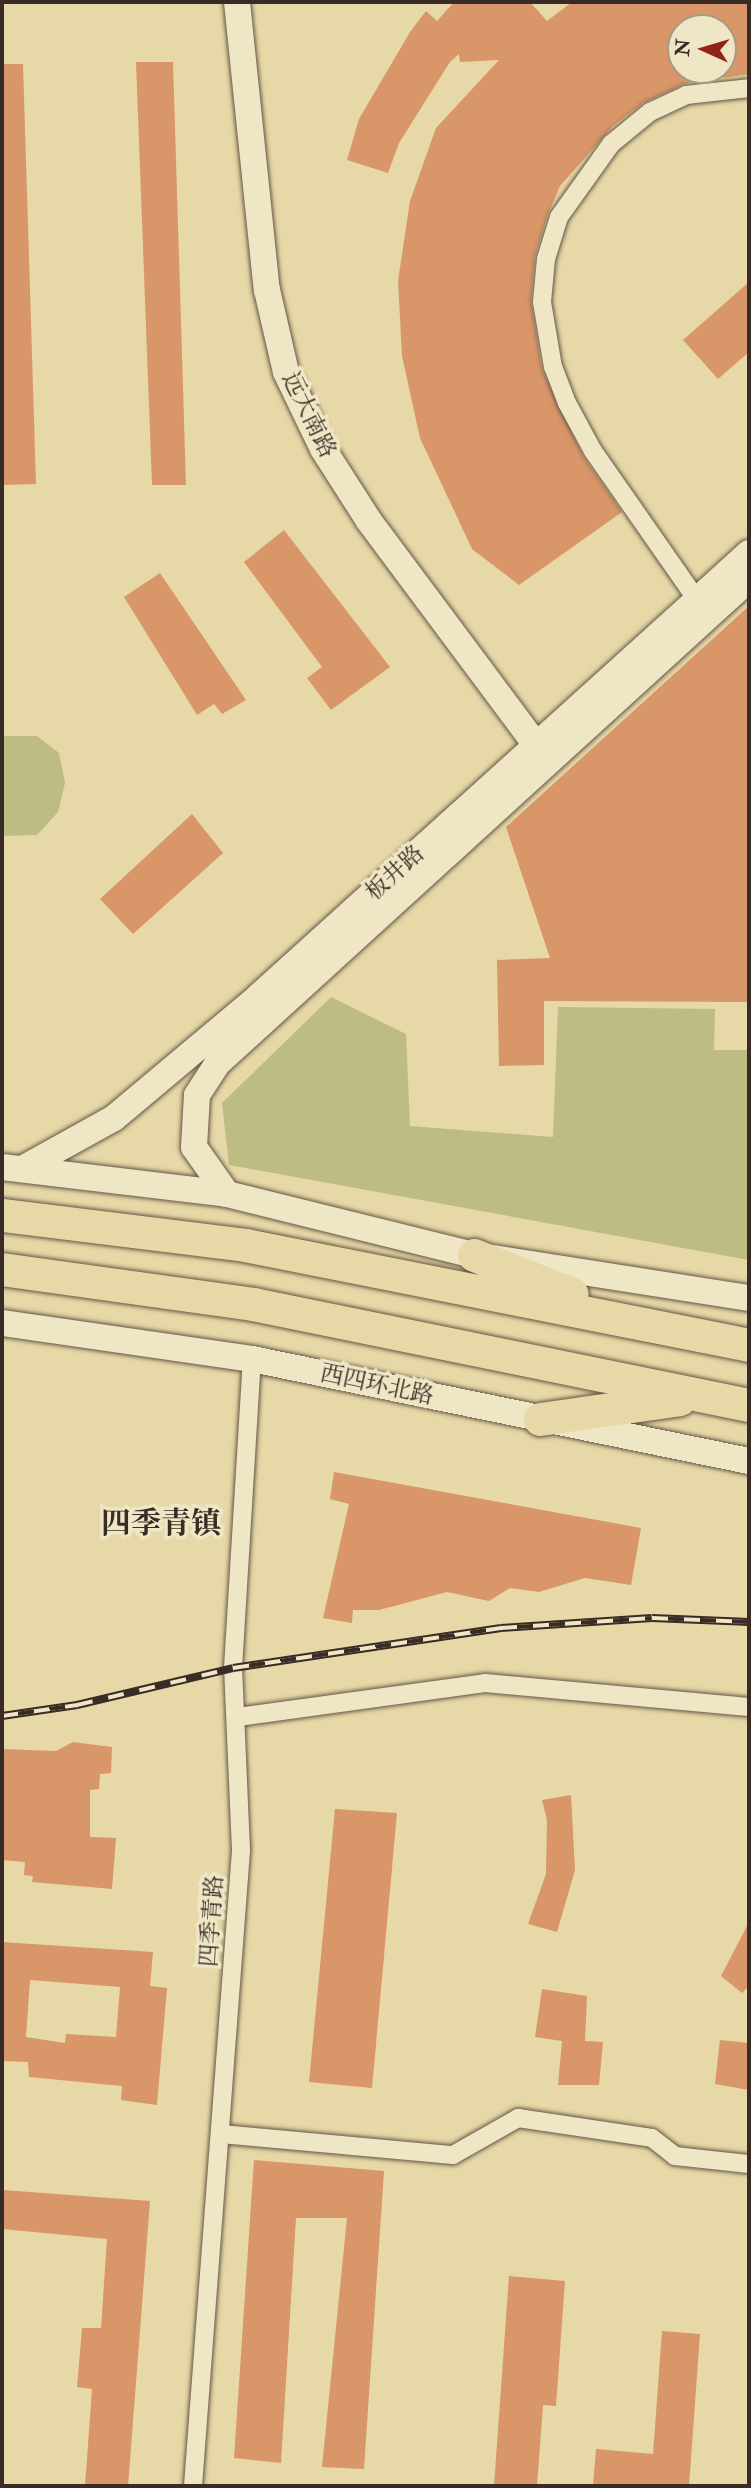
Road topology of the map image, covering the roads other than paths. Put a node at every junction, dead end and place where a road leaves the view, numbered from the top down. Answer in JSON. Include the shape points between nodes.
{"nodes":[{"id":1,"x":237,"y":2,"type":"edge"},
{"id":2,"x":749,"y":88,"type":"edge"},
{"id":3,"x":749,"y":553,"type":"edge"},
{"id":4,"x":729,"y":588,"type":"edge"},
{"id":5,"x":543,"y":754,"type":"junction"},
{"id":6,"x":12,"y":1168,"type":"edge"},
{"id":7,"x":227,"y":1195,"type":"junction"},
{"id":8,"x":2,"y":1215,"type":"edge"},
{"id":9,"x":474,"y":1255,"type":"junction"},
{"id":10,"x":2,"y":1269,"type":"edge"},
{"id":11,"x":749,"y":1298,"type":"edge"},
{"id":12,"x":2,"y":1323,"type":"edge"},
{"id":13,"x":649,"y":1324,"type":"junction"},
{"id":14,"x":749,"y":1345,"type":"edge"},
{"id":15,"x":252,"y":1359,"type":"junction"},
{"id":16,"x":704,"y":1395,"type":"junction"},
{"id":17,"x":749,"y":1405,"type":"edge"},
{"id":18,"x":540,"y":1419,"type":"junction"},
{"id":19,"x":749,"y":1461,"type":"edge"},
{"id":20,"x":749,"y":1707,"type":"edge"},
{"id":21,"x":238,"y":1717,"type":"junction"},
{"id":22,"x":221,"y":2134,"type":"junction"},
{"id":23,"x":749,"y":2164,"type":"edge"},
{"id":24,"x":193,"y":2486,"type":"edge"}],
"edges":[{"from":1,"to":5,"type":"street","name":"远大南路","via":[[267,290],[286,372],[323,449],[369,521]]},
{"from":2,"to":4,"type":"street","via":[[686,95],[650,112],[611,144],[559,217],[547,258],[542,302],[553,367],[593,452]]},
{"from":3,"to":4,"type":"street","name":"板井路"},
{"from":4,"to":5,"type":"street"},
{"from":4,"to":5,"type":"street","name":"板井路"},
{"from":5,"to":6,"type":"street","name":"板井路","via":[[114,1118]]},
{"from":5,"to":7,"type":"street","via":[[218,1063],[197,1095],[194,1147]]},
{"from":6,"to":7,"type":"street"},
{"from":7,"to":9,"type":"street"},
{"from":8,"to":13,"type":"highway","via":[[245,1245]]},
{"from":9,"to":11,"type":"street"},
{"from":9,"to":13,"type":"highway"},
{"from":10,"to":16,"type":"highway","via":[[253,1304]]},
{"from":12,"to":15,"type":"street","name":"西四环北路"},
{"from":13,"to":14,"type":"highway"},
{"from":15,"to":18,"type":"street","name":"西四环北路"},
{"from":15,"to":21,"type":"street","name":"四季青路","via":[[233,1668]]},
{"from":16,"to":17,"type":"highway"},
{"from":16,"to":18,"type":"highway"},
{"from":18,"to":19,"type":"street","name":"西四环北路"},
{"from":20,"to":21,"type":"street","via":[[485,1683]]},
{"from":21,"to":22,"type":"street","name":"四季青路","via":[[242,1850]]},
{"from":22,"to":23,"type":"street","via":[[453,2155],[518,2118],[652,2138],[675,2156]]},
{"from":22,"to":24,"type":"street","name":"四季青路"}]}
